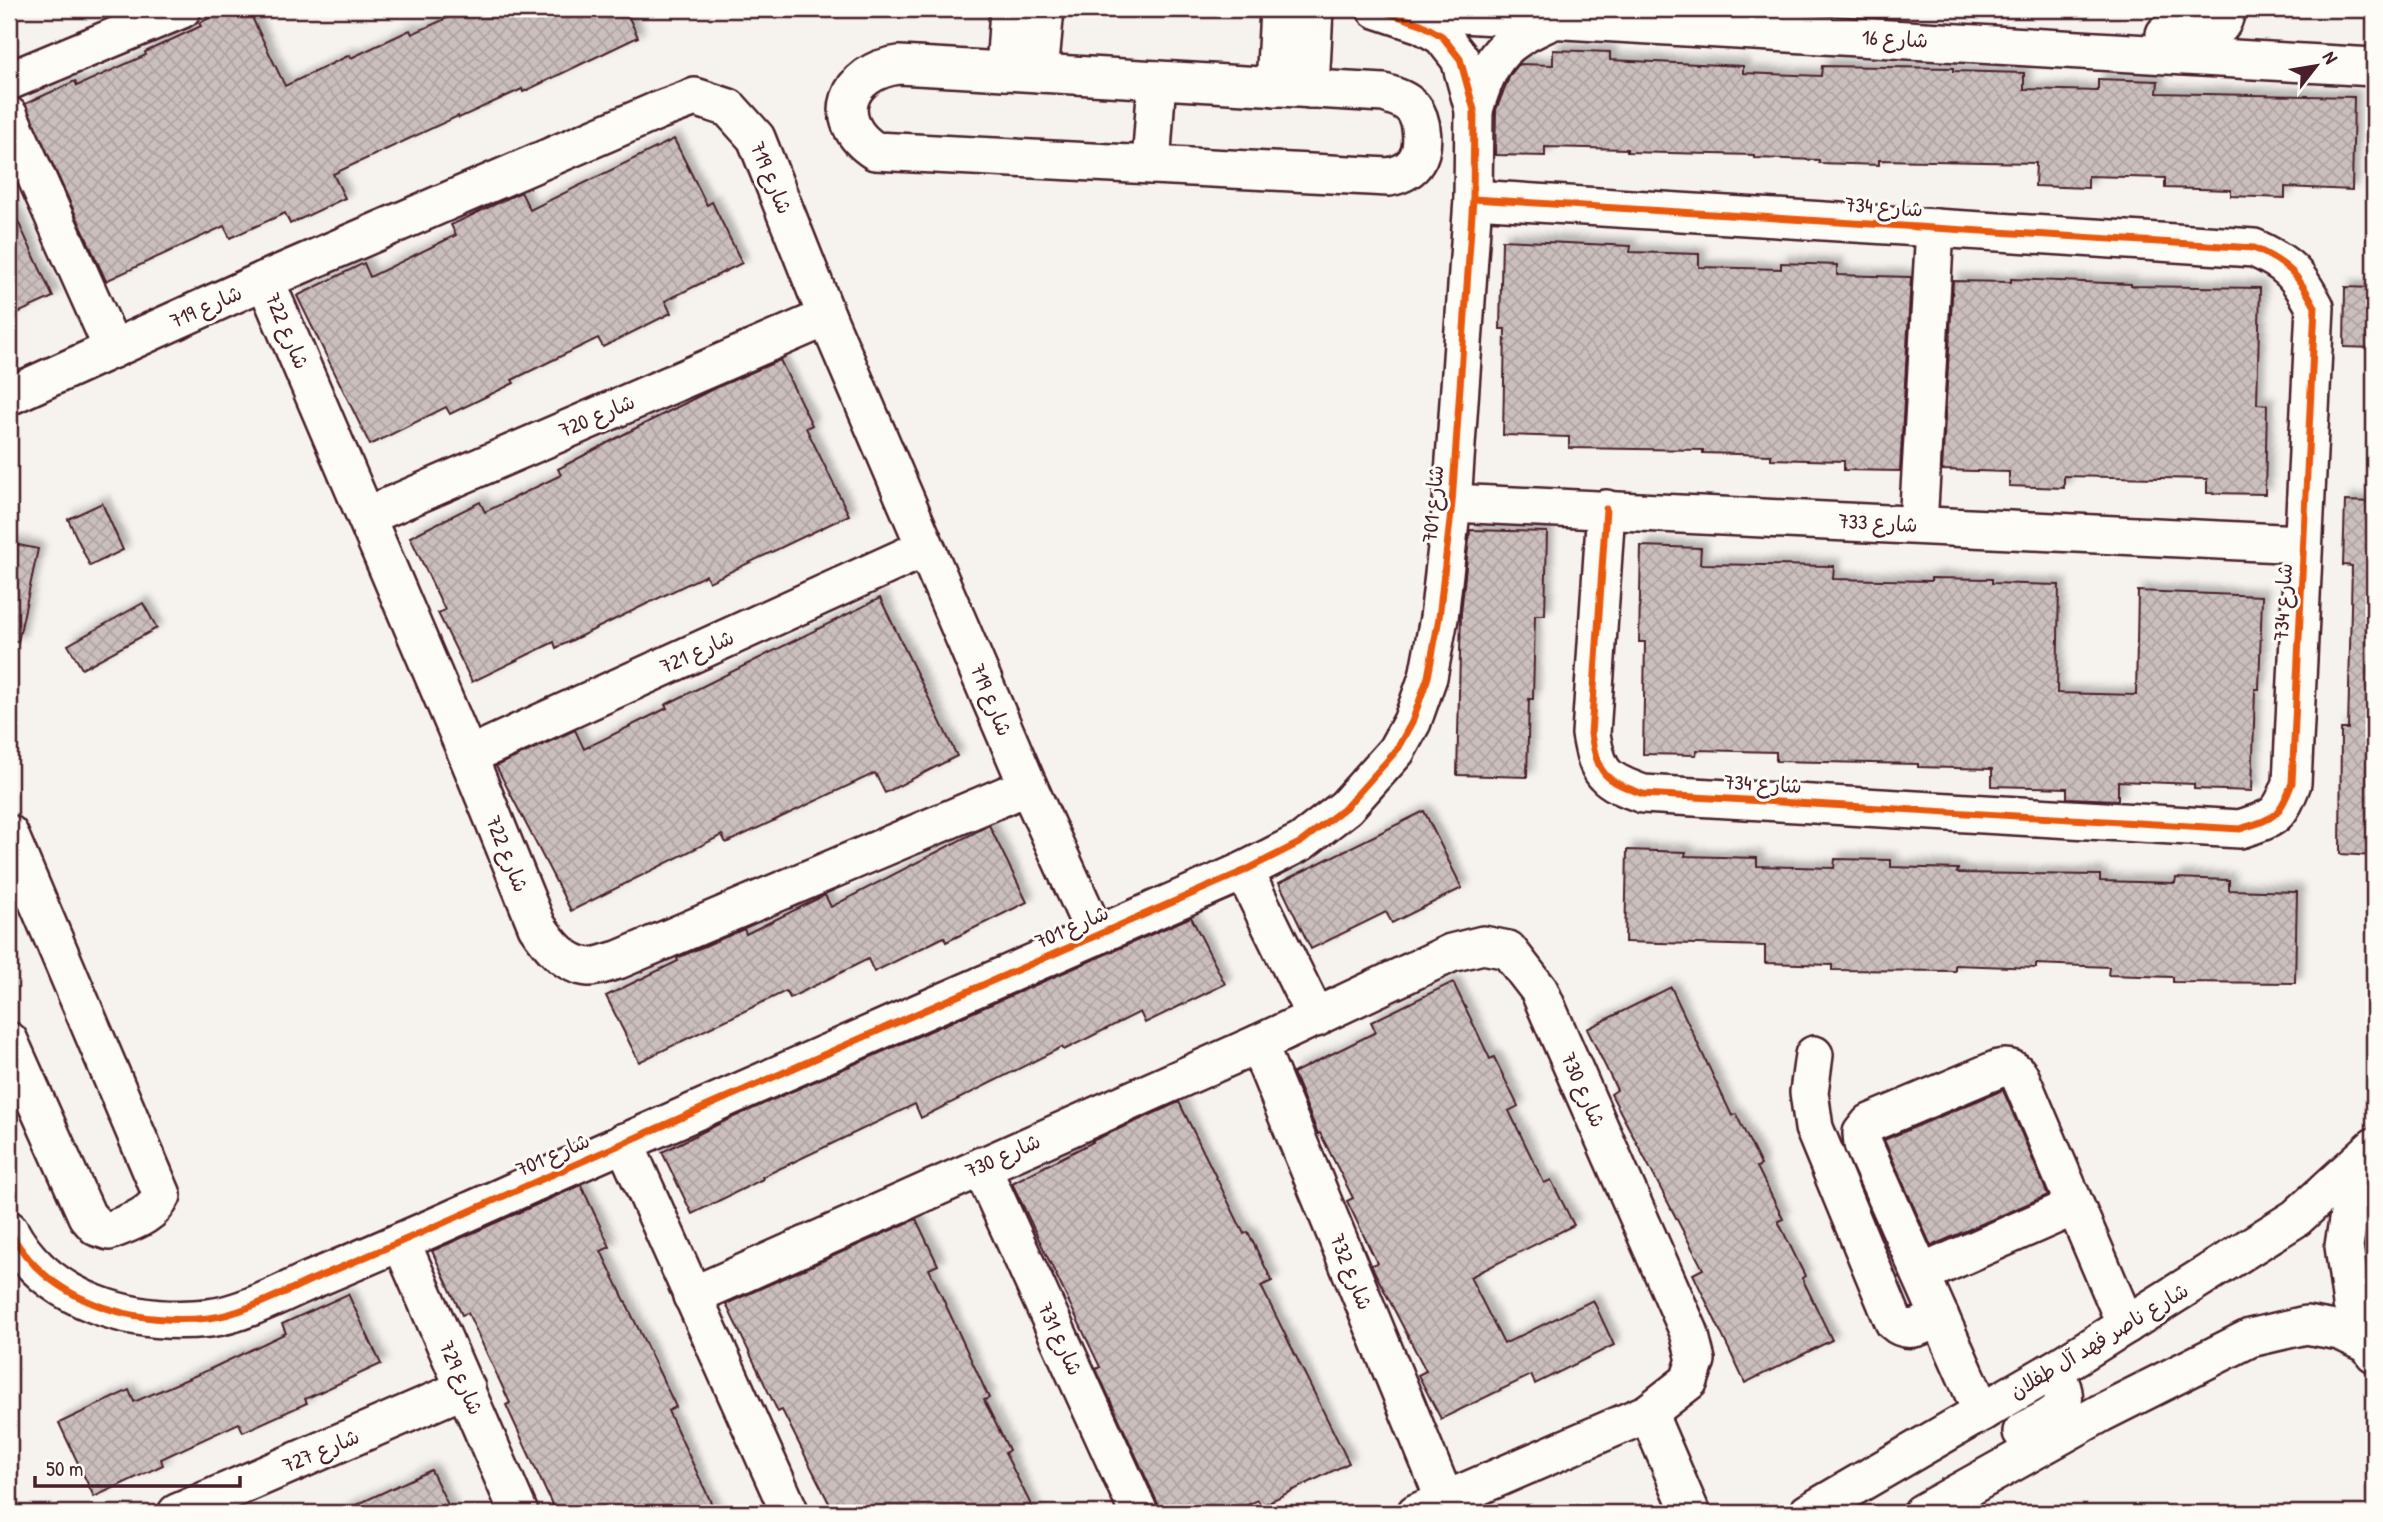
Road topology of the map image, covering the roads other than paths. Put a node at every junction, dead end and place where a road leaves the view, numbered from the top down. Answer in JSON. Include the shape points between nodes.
{"nodes":[{"id":1,"x":182,"y":9,"type":"edge"},
{"id":2,"x":1009,"y":9,"type":"edge"},
{"id":3,"x":1045,"y":9,"type":"edge"},
{"id":4,"x":1279,"y":9,"type":"edge"},
{"id":5,"x":1314,"y":9,"type":"edge"},
{"id":6,"x":1375,"y":9,"type":"edge"},
{"id":7,"x":2226,"y":9,"type":"edge"},
{"id":8,"x":1554,"y":20,"type":"junction"},
{"id":9,"x":1887,"y":38,"type":"junction"},
{"id":10,"x":2374,"y":67,"type":"edge"},
{"id":11,"x":1022,"y":72,"type":"junction"},
{"id":12,"x":1157,"y":80,"type":"junction"},
{"id":13,"x":9,"y":81,"type":"edge"},
{"id":14,"x":1293,"y":88,"type":"junction"},
{"id":15,"x":1474,"y":110,"type":"junction"},
{"id":16,"x":9,"y":116,"type":"edge"},
{"id":17,"x":1151,"y":165,"type":"junction"},
{"id":18,"x":1473,"y":199,"type":"junction"},
{"id":19,"x":1934,"y":228,"type":"junction"},
{"id":20,"x":265,"y":280,"type":"junction"},
{"id":21,"x":827,"y":317,"type":"junction"},
{"id":22,"x":113,"y":349,"type":"junction"},
{"id":23,"x":9,"y":396,"type":"edge"},
{"id":24,"x":1452,"y":503,"type":"junction"},
{"id":25,"x":1606,"y":509,"type":"junction"},
{"id":26,"x":367,"y":516,"type":"junction"},
{"id":27,"x":1918,"y":524,"type":"junction"},
{"id":28,"x":2303,"y":544,"type":"junction"},
{"id":29,"x":925,"y":548,"type":"junction"},
{"id":30,"x":468,"y":756,"type":"junction"},
{"id":31,"x":1028,"y":786,"type":"junction"},
{"id":32,"x":9,"y":834,"type":"edge"},
{"id":33,"x":1244,"y":872,"type":"junction"},
{"id":34,"x":1096,"y":936,"type":"junction"},
{"id":35,"x":1316,"y":1018,"type":"junction"},
{"id":36,"x":9,"y":1041,"type":"edge"},
{"id":37,"x":1258,"y":1044,"type":"junction"},
{"id":38,"x":1814,"y":1055,"type":"dead end"},
{"id":39,"x":624,"y":1142,"type":"junction"},
{"id":40,"x":2374,"y":1147,"type":"edge"},
{"id":41,"x":2374,"y":1154,"type":"edge"},
{"id":42,"x":981,"y":1166,"type":"junction"},
{"id":43,"x":2075,"y":1206,"type":"junction"},
{"id":44,"x":9,"y":1230,"type":"edge"},
{"id":45,"x":401,"y":1242,"type":"junction"},
{"id":46,"x":1921,"y":1274,"type":"junction"},
{"id":47,"x":692,"y":1296,"type":"junction"},
{"id":48,"x":1940,"y":1317,"type":"junction"},
{"id":49,"x":2126,"y":1325,"type":"junction"},
{"id":50,"x":2372,"y":1349,"type":"edge"},
{"id":51,"x":2054,"y":1370,"type":"junction"},
{"id":52,"x":466,"y":1388,"type":"junction"},
{"id":53,"x":1982,"y":1412,"type":"junction"},
{"id":54,"x":1648,"y":1413,"type":"junction"},
{"id":55,"x":1430,"y":1507,"type":"edge"},
{"id":56,"x":193,"y":1510,"type":"edge"},
{"id":57,"x":519,"y":1513,"type":"edge"},
{"id":58,"x":790,"y":1513,"type":"edge"},
{"id":59,"x":1139,"y":1513,"type":"edge"},
{"id":60,"x":1691,"y":1513,"type":"edge"},
{"id":61,"x":1808,"y":1513,"type":"edge"},
{"id":62,"x":1912,"y":1513,"type":"edge"},
{"id":63,"x":1922,"y":1513,"type":"edge"}],
"edges":[{"from":1,"to":13,"type":"street"},
{"from":2,"to":11,"type":"street"},
{"from":3,"to":11,"type":"street"},
{"from":4,"to":14,"type":"street"},
{"from":5,"to":14,"type":"street"},
{"from":6,"to":8,"type":"street","name":"شارع 16"},
{"from":6,"to":15,"type":"street","name":"شارع 701","via":[[1442,36],[1460,59]]},
{"from":7,"to":9,"type":"street","via":[[2225,21],[2213,33],[2192,36],[1978,19]]},
{"from":8,"to":9,"type":"street","name":"شارع 16"},
{"from":8,"to":15,"type":"street","name":"شارع 701","via":[[1521,34],[1497,57],[1484,77]]},
{"from":9,"to":10,"type":"street","name":"شارع 16"},
{"from":11,"to":12,"type":"street"},
{"from":11,"to":17,"type":"street","via":[[883,67],[858,83],[850,99],[851,127],[860,142],[875,151]]},
{"from":12,"to":14,"type":"street"},
{"from":12,"to":17,"type":"street"},
{"from":14,"to":17,"type":"street","via":[[1384,93],[1399,98],[1412,106],[1418,118],[1417,160],[1400,175],[1388,177]]},
{"from":15,"to":18,"type":"street","name":"شارع 701"},
{"from":16,"to":22,"type":"street"},
{"from":18,"to":19,"type":"street","name":"شارع 734"},
{"from":18,"to":24,"type":"street","name":"شارع 701"},
{"from":19,"to":27,"type":"street"},
{"from":19,"to":28,"type":"street","name":"شارع 734","via":[[2253,248],[2274,257],[2299,278],[2315,307]]},
{"from":20,"to":21,"type":"street","name":"شارع 719","via":[[695,97],[729,108],[756,138]]},
{"from":20,"to":22,"type":"street","name":"شارع 719"},
{"from":20,"to":26,"type":"street","name":"شارع 722"},
{"from":21,"to":26,"type":"street","name":"شارع 720"},
{"from":21,"to":29,"type":"street","name":"شارع 719"},
{"from":22,"to":23,"type":"street","name":"شارع 719"},
{"from":24,"to":25,"type":"street","name":"شارع 733"},
{"from":24,"to":33,"type":"street","name":"شارع 701","via":[[1428,677],[1396,751],[1346,807],[1301,842]]},
{"from":25,"to":27,"type":"street","name":"شارع 733"},
{"from":25,"to":28,"type":"street","name":"شارع 734","via":[[1591,734],[1596,762],[1612,783],[1643,794],[2240,830],[2268,820],[2283,808],[2292,783]]},
{"from":26,"to":30,"type":"street","name":"شارع 722"},
{"from":27,"to":28,"type":"street","name":"شارع 733"},
{"from":29,"to":30,"type":"street","name":"شارع 721"},
{"from":29,"to":31,"type":"street","name":"شارع 719"},
{"from":30,"to":31,"type":"street","name":"شارع 722","via":[[537,926],[551,947],[570,961],[590,967],[618,961]]},
{"from":31,"to":34,"type":"street","name":"شارع 719"},
{"from":32,"to":36,"type":"street","via":[[162,1195],[148,1214],[109,1231],[87,1216]]},
{"from":33,"to":34,"type":"street","name":"شارع 701"},
{"from":33,"to":35,"type":"street"},
{"from":34,"to":39,"type":"street","name":"شارع 701"},
{"from":35,"to":37,"type":"street","name":"شارع 730"},
{"from":35,"to":54,"type":"street","name":"شارع 730","via":[[1451,953],[1483,945],[1508,950],[1539,990],[1689,1332],[1696,1360],[1689,1381]]},
{"from":37,"to":42,"type":"street","name":"شارع 730"},
{"from":37,"to":55,"type":"street","name":"شارع 732"},
{"from":38,"to":48,"type":"street","via":[[1809,1092],[1814,1128],[1892,1318],[1907,1329]]},
{"from":39,"to":45,"type":"street","name":"شارع 701"},
{"from":39,"to":47,"type":"street"},
{"from":40,"to":49,"type":"street","name":"شارع ناصر فهد آل طفلان","via":[[2296,1218]]},
{"from":41,"to":50,"type":"street","via":[[2353,1188],[2344,1246],[2352,1304]]},
{"from":42,"to":47,"type":"street","name":"شارع 730"},
{"from":42,"to":59,"type":"street","name":"شارع 731"},
{"from":43,"to":46,"type":"street"},
{"from":43,"to":46,"type":"street","via":[[2014,1070],[1998,1069],[1875,1121],[1865,1127],[1863,1144]]},
{"from":43,"to":49,"type":"street"},
{"from":44,"to":45,"type":"street","name":"شارع 701","via":[[48,1278],[85,1301],[130,1316],[173,1320],[213,1318]]},
{"from":45,"to":52,"type":"street","name":"شارع 729"},
{"from":46,"to":48,"type":"street"},
{"from":47,"to":58,"type":"street"},
{"from":48,"to":53,"type":"street"},
{"from":49,"to":51,"type":"street","name":"شارع ناصر فهد آل طفلان"},
{"from":50,"to":63,"type":"street","via":[[2340,1331],[2305,1325],[2250,1338],[2101,1413]]},
{"from":51,"to":53,"type":"street","name":"شارع ناصر فهد آل طفلان"},
{"from":51,"to":62,"type":"street","via":[[2065,1401],[2058,1412],[1923,1488]]},
{"from":52,"to":56,"type":"street","name":"شارع 727"},
{"from":52,"to":57,"type":"street","name":"شارع 729"},
{"from":53,"to":61,"type":"street","name":"شارع ناصر فهد آل طفلان"},
{"from":54,"to":55,"type":"street","name":"شارع 730"},
{"from":54,"to":60,"type":"street"}]}
